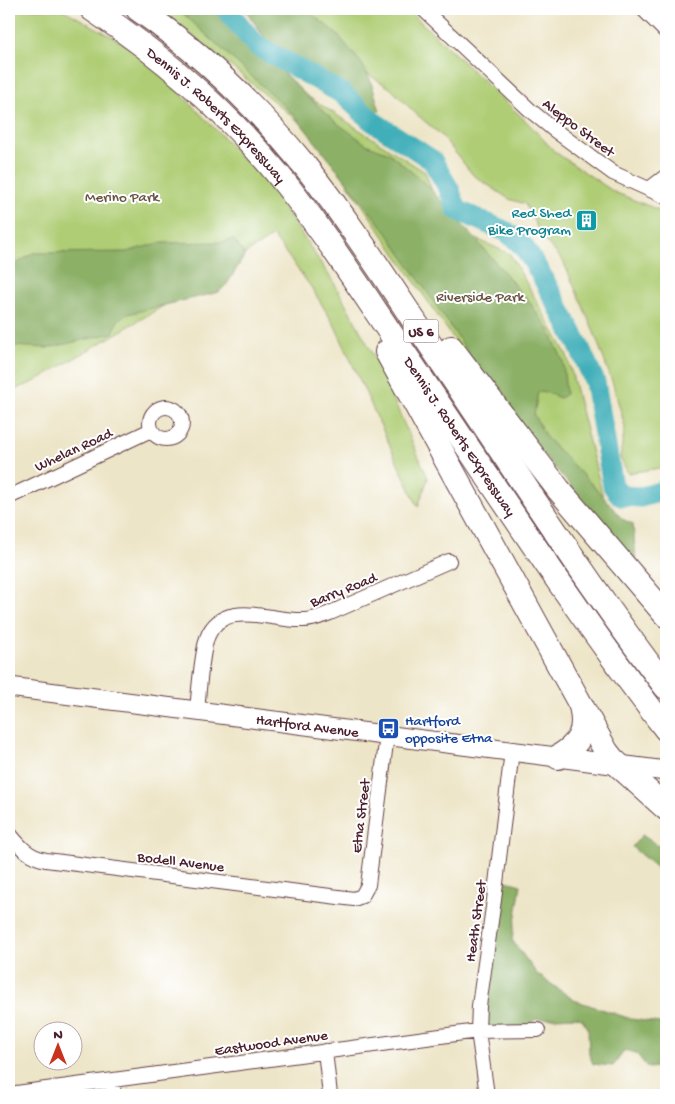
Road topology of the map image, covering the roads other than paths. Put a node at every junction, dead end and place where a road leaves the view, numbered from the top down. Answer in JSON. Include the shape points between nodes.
{"nodes":[{"id":1,"x":92,"y":9,"type":"edge"},
{"id":2,"x":138,"y":9,"type":"edge"},
{"id":3,"x":423,"y":9,"type":"edge"},
{"id":4,"x":643,"y":9,"type":"edge"},
{"id":5,"x":666,"y":32,"type":"edge"},
{"id":6,"x":666,"y":176,"type":"edge"},
{"id":7,"x":649,"y":189,"type":"junction"},
{"id":8,"x":666,"y":197,"type":"edge"},
{"id":9,"x":330,"y":199,"type":"junction"},
{"id":10,"x":302,"y":206,"type":"junction"},
{"id":11,"x":151,"y":430,"type":"dead end"},
{"id":12,"x":9,"y":497,"type":"edge"},
{"id":13,"x":449,"y":561,"type":"dead end"},
{"id":14,"x":666,"y":615,"type":"edge"},
{"id":15,"x":9,"y":687,"type":"edge"},
{"id":16,"x":666,"y":687,"type":"edge"},
{"id":17,"x":579,"y":702,"type":"junction"},
{"id":18,"x":197,"y":711,"type":"junction"},
{"id":19,"x":666,"y":729,"type":"edge"},
{"id":20,"x":387,"y":735,"type":"junction"},
{"id":21,"x":512,"y":751,"type":"junction"},
{"id":22,"x":558,"y":756,"type":"junction"},
{"id":23,"x":618,"y":764,"type":"junction"},
{"id":24,"x":666,"y":771,"type":"edge"},
{"id":25,"x":666,"y":808,"type":"edge"},
{"id":26,"x":9,"y":833,"type":"edge"},
{"id":27,"x":358,"y":898,"type":"joint"},
{"id":28,"x":538,"y":1030,"type":"dead end"},
{"id":29,"x":478,"y":1031,"type":"junction"},
{"id":30,"x":324,"y":1050,"type":"junction"},
{"id":31,"x":112,"y":1081,"type":"junction"},
{"id":32,"x":9,"y":1094,"type":"edge"},
{"id":33,"x":114,"y":1095,"type":"edge"},
{"id":34,"x":330,"y":1095,"type":"edge"},
{"id":35,"x":487,"y":1095,"type":"edge"}],
"edges":[{"from":1,"to":10,"type":"highway","name":"Dennis J. Roberts Expressway","number":"US 6","via":[[148,48],[205,97],[263,158]]},
{"from":2,"to":9,"type":"highway","name":"Dennis J. Roberts Expressway","number":"US 6","via":[[199,56],[241,95],[290,148]]},
{"from":3,"to":7,"type":"street","name":"Aleppo Street","via":[[530,111],[613,173]]},
{"from":4,"to":5,"type":"street"},
{"from":6,"to":7,"type":"street"},
{"from":7,"to":8,"type":"street","name":"Aleppo Street"},
{"from":9,"to":14,"type":"highway","via":[[415,300],[559,490]]},
{"from":9,"to":16,"type":"highway","name":"Dennis J. Roberts Expressway","number":"US 6","via":[[596,591]]},
{"from":10,"to":17,"type":"highway","via":[[396,369]]},
{"from":10,"to":19,"type":"highway","name":"Dennis J. Roberts Expressway","number":"US 6","via":[[563,587]]},
{"from":11,"to":12,"type":"street","name":"Whelan Road"},
{"from":13,"to":18,"type":"street","name":"Barry Road","via":[[312,620],[242,614],[225,618],[215,626],[206,642]]},
{"from":15,"to":18,"type":"main road","name":"Hartford Avenue"},
{"from":17,"to":22,"type":"highway","via":[[582,732],[575,744]]},
{"from":17,"to":23,"type":"highway","via":[[606,751]]},
{"from":18,"to":20,"type":"main road","name":"Hartford Avenue"},
{"from":20,"to":21,"type":"main road","name":"Hartford Avenue"},
{"from":20,"to":27,"type":"street","name":"Etna Street","via":[[368,885]]},
{"from":21,"to":22,"type":"main road","name":"Hartford Avenue"},
{"from":21,"to":29,"type":"street","name":"Heath Street"},
{"from":22,"to":23,"type":"main road","name":"Hartford Avenue"},
{"from":23,"to":24,"type":"main road","name":"Hartford Avenue"},
{"from":23,"to":25,"type":"highway"},
{"from":26,"to":27,"type":"street","name":"Bodell Avenue","via":[[25,852],[41,860]]},
{"from":28,"to":29,"type":"street","name":"Eastwood Avenue"},
{"from":29,"to":30,"type":"street","name":"Eastwood Avenue"},
{"from":29,"to":35,"type":"street","name":"Heath Street"},
{"from":30,"to":31,"type":"street","name":"Eastwood Avenue"},
{"from":30,"to":34,"type":"street"},
{"from":31,"to":32,"type":"street","name":"Eastwood Avenue"},
{"from":31,"to":33,"type":"street"}]}
